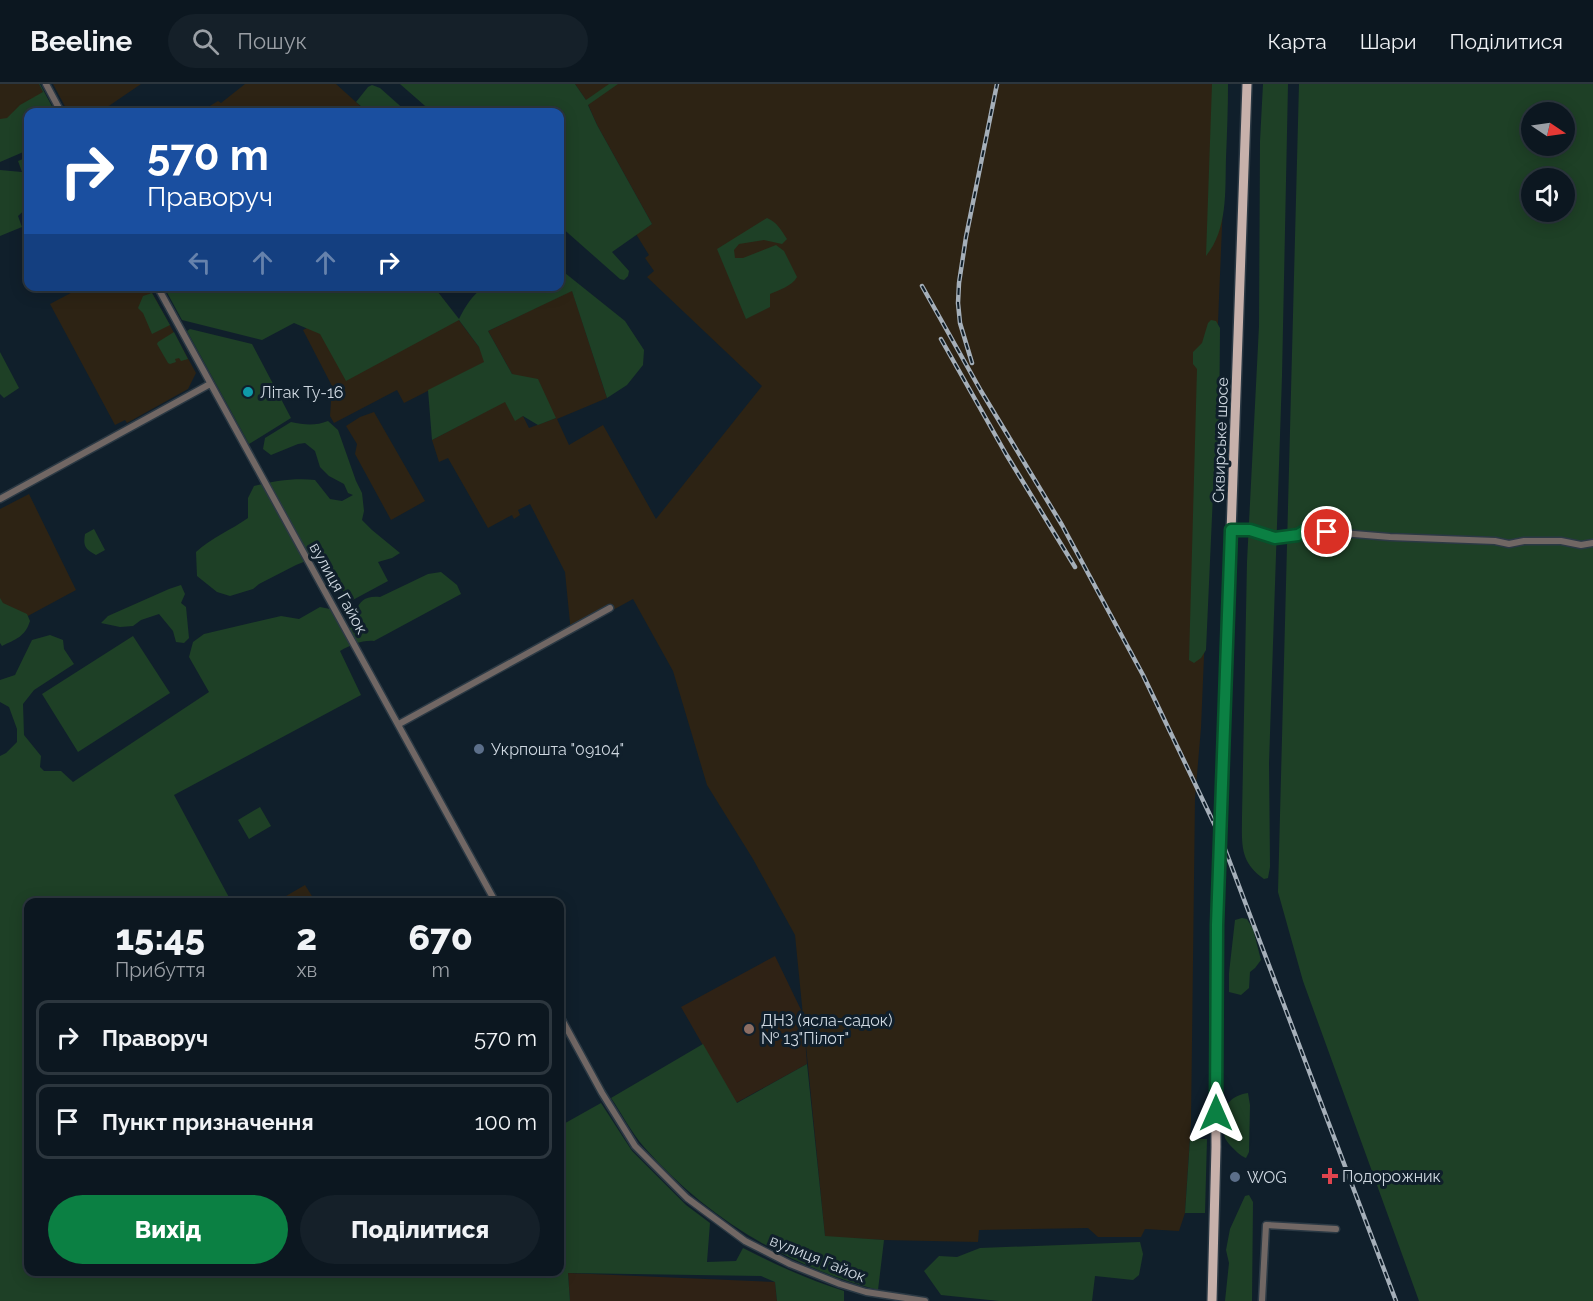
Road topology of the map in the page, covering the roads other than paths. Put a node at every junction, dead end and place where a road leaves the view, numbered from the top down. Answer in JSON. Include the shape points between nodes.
{"nodes":[{"id":1,"x":46,"y":84,"type":"edge"},
{"id":2,"x":1247,"y":84,"type":"edge"},
{"id":3,"x":59,"y":108,"type":"edge"},
{"id":4,"x":160,"y":291,"type":"edge"},
{"id":5,"x":210,"y":384,"type":"junction"},
{"id":6,"x":0,"y":499,"type":"edge"},
{"id":7,"x":1231,"y":530,"type":"junction"},
{"id":8,"x":1593,"y":543,"type":"edge"},
{"id":9,"x":610,"y":608,"type":"dead end"},
{"id":10,"x":399,"y":724,"type":"junction"},
{"id":11,"x":493,"y":898,"type":"edge"},
{"id":12,"x":564,"y":1023,"type":"edge"},
{"id":13,"x":1336,"y":1229,"type":"dead end"},
{"id":14,"x":925,"y":1301,"type":"edge"},
{"id":15,"x":1212,"y":1301,"type":"edge"},
{"id":16,"x":1262,"y":1301,"type":"edge"}],
"edges":[{"from":1,"to":3,"type":"street"},
{"from":2,"to":7,"type":"main road","name":"Сквирське шосе"},
{"from":4,"to":5,"type":"street","name":"вулиця Гайок"},
{"from":5,"to":6,"type":"street"},
{"from":5,"to":10,"type":"street","name":"вулиця Гайок"},
{"from":7,"to":8,"type":"street","via":[[1250,530],[1275,538],[1306,530],[1509,544]]},
{"from":7,"to":15,"type":"main road","name":"Сквирське шосе","via":[[1217,925]]},
{"from":9,"to":10,"type":"street"},
{"from":10,"to":11,"type":"street","name":"вулиця Гайок"},
{"from":12,"to":14,"type":"street","name":"вулиця Гайок","via":[[635,1146],[687,1198],[745,1241],[790,1264],[866,1292]]},
{"from":13,"to":16,"type":"street","via":[[1266,1225]]}]}
